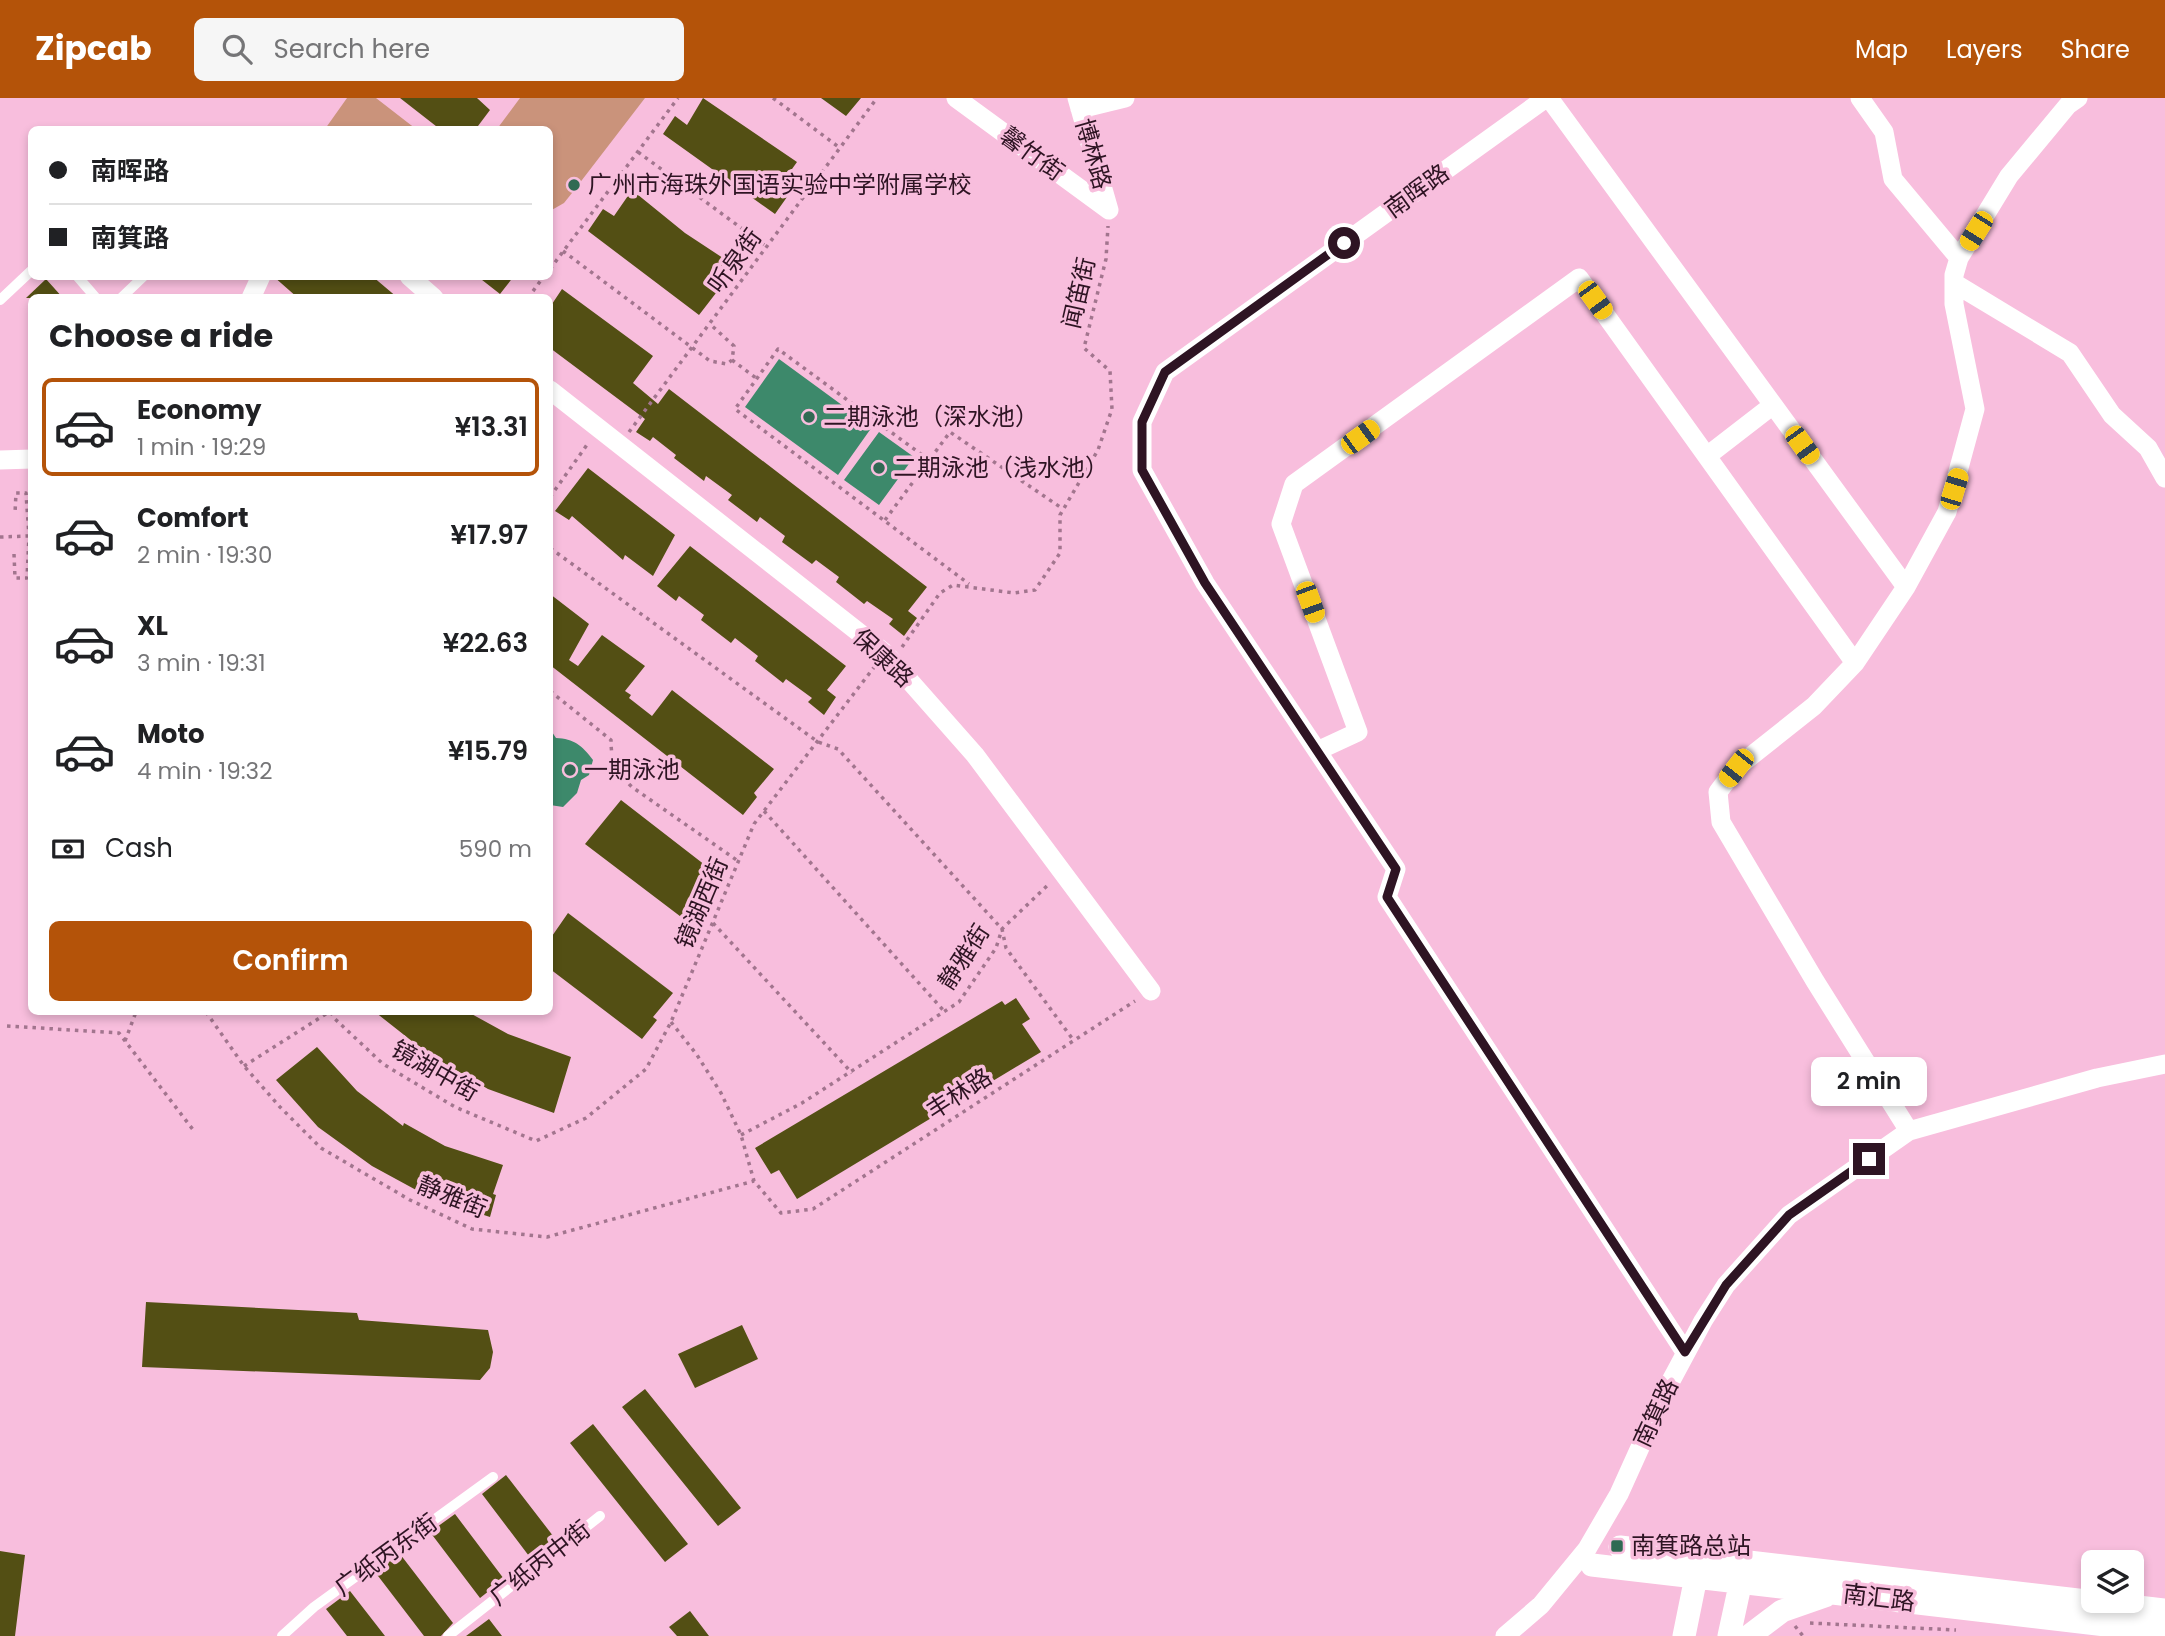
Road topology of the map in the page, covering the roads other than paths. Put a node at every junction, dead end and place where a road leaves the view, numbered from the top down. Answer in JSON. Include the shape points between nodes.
{"nodes":[{"id":1,"x":956,"y":98,"type":"edge"},
{"id":2,"x":1125,"y":98,"type":"edge"},
{"id":3,"x":1548,"y":98,"type":"edge"},
{"id":4,"x":1860,"y":98,"type":"edge"},
{"id":5,"x":2078,"y":98,"type":"edge"},
{"id":6,"x":1079,"y":103,"type":"edge"},
{"id":7,"x":1109,"y":210,"type":"joint"},
{"id":8,"x":1959,"y":258,"type":"junction"},
{"id":9,"x":28,"y":274,"type":"edge"},
{"id":10,"x":80,"y":280,"type":"edge"},
{"id":11,"x":140,"y":280,"type":"edge"},
{"id":12,"x":414,"y":280,"type":"edge"},
{"id":13,"x":1954,"y":283,"type":"junction"},
{"id":14,"x":93,"y":294,"type":"edge"},
{"id":15,"x":125,"y":294,"type":"edge"},
{"id":16,"x":429,"y":294,"type":"edge"},
{"id":17,"x":0,"y":300,"type":"edge"},
{"id":18,"x":553,"y":392,"type":"edge"},
{"id":19,"x":1773,"y":405,"type":"junction"},
{"id":20,"x":1707,"y":456,"type":"junction"},
{"id":21,"x":28,"y":458,"type":"edge"},
{"id":22,"x":0,"y":460,"type":"edge"},
{"id":23,"x":2165,"y":478,"type":"edge"},
{"id":24,"x":1906,"y":587,"type":"junction"},
{"id":25,"x":1855,"y":663,"type":"junction"},
{"id":26,"x":1317,"y":751,"type":"junction"},
{"id":27,"x":1151,"y":991,"type":"road end"},
{"id":28,"x":2165,"y":1064,"type":"edge"},
{"id":29,"x":1909,"y":1131,"type":"junction"},
{"id":30,"x":1685,"y":1352,"type":"junction"},
{"id":31,"x":493,"y":1477,"type":"dead end"},
{"id":32,"x":600,"y":1516,"type":"dead end"},
{"id":33,"x":1620,"y":1547,"type":"dead end"},
{"id":34,"x":1700,"y":1556,"type":"junction"},
{"id":35,"x":1746,"y":1561,"type":"junction"},
{"id":36,"x":1592,"y":1565,"type":"dead end"},
{"id":37,"x":1836,"y":1594,"type":"junction"},
{"id":38,"x":2165,"y":1610,"type":"edge"},
{"id":39,"x":2165,"y":1632,"type":"edge"},
{"id":40,"x":282,"y":1636,"type":"edge"},
{"id":41,"x":447,"y":1636,"type":"edge"},
{"id":42,"x":1505,"y":1636,"type":"edge"},
{"id":43,"x":1684,"y":1636,"type":"edge"},
{"id":44,"x":1730,"y":1636,"type":"edge"},
{"id":45,"x":1749,"y":1636,"type":"edge"}],
"edges":[{"from":1,"to":7,"type":"street","name":"馨竹街"},
{"from":2,"to":6,"type":"street"},
{"from":3,"to":19,"type":"street"},
{"from":3,"to":26,"type":"street","name":"南晖路","via":[[1165,372],[1142,422],[1142,470],[1205,583]]},
{"from":4,"to":8,"type":"street","via":[[1884,132],[1893,179]]},
{"from":5,"to":8,"type":"street","via":[[2068,104],[2009,177]]},
{"from":6,"to":7,"type":"street","name":"博林路"},
{"from":8,"to":13,"type":"street"},
{"from":9,"to":17,"type":"lane"},
{"from":10,"to":14,"type":"lane"},
{"from":11,"to":15,"type":"lane"},
{"from":12,"to":16,"type":"street"},
{"from":13,"to":23,"type":"street","via":[[2070,353],[2112,415],[2148,448]]},
{"from":13,"to":24,"type":"street","via":[[1975,409],[1947,512]]},
{"from":18,"to":27,"type":"street","name":"保康路","via":[[888,657],[975,755]]},
{"from":19,"to":20,"type":"street"},
{"from":19,"to":24,"type":"street"},
{"from":20,"to":25,"type":"street"},
{"from":20,"to":26,"type":"street","via":[[1579,278],[1294,484],[1281,524],[1358,732]]},
{"from":21,"to":22,"type":"street"},
{"from":24,"to":25,"type":"street"},
{"from":25,"to":29,"type":"street","via":[[1814,706],[1736,768],[1718,792],[1721,822]]},
{"from":26,"to":30,"type":"street","name":"南晖路","via":[[1396,869],[1387,897]]},
{"from":28,"to":29,"type":"street","name":"南箕路","via":[[2097,1078]]},
{"from":29,"to":30,"type":"street","name":"南箕路","via":[[1789,1215],[1726,1285]]},
{"from":30,"to":42,"type":"street","name":"南箕路","via":[[1619,1494],[1587,1549],[1541,1605]]},
{"from":31,"to":40,"type":"lane","name":"广纸丙东街","via":[[314,1607]]},
{"from":32,"to":41,"type":"lane","name":"广纸丙中街"},
{"from":33,"to":34,"type":"street","name":"南汇路"},
{"from":34,"to":35,"type":"street","name":"南汇路"},
{"from":34,"to":43,"type":"street"},
{"from":35,"to":38,"type":"street","name":"南汇路"},
{"from":35,"to":44,"type":"street"},
{"from":36,"to":37,"type":"street","name":"南汇路"},
{"from":37,"to":39,"type":"street","name":"南汇路"},
{"from":37,"to":45,"type":"street","via":[[1790,1607]]}]}
